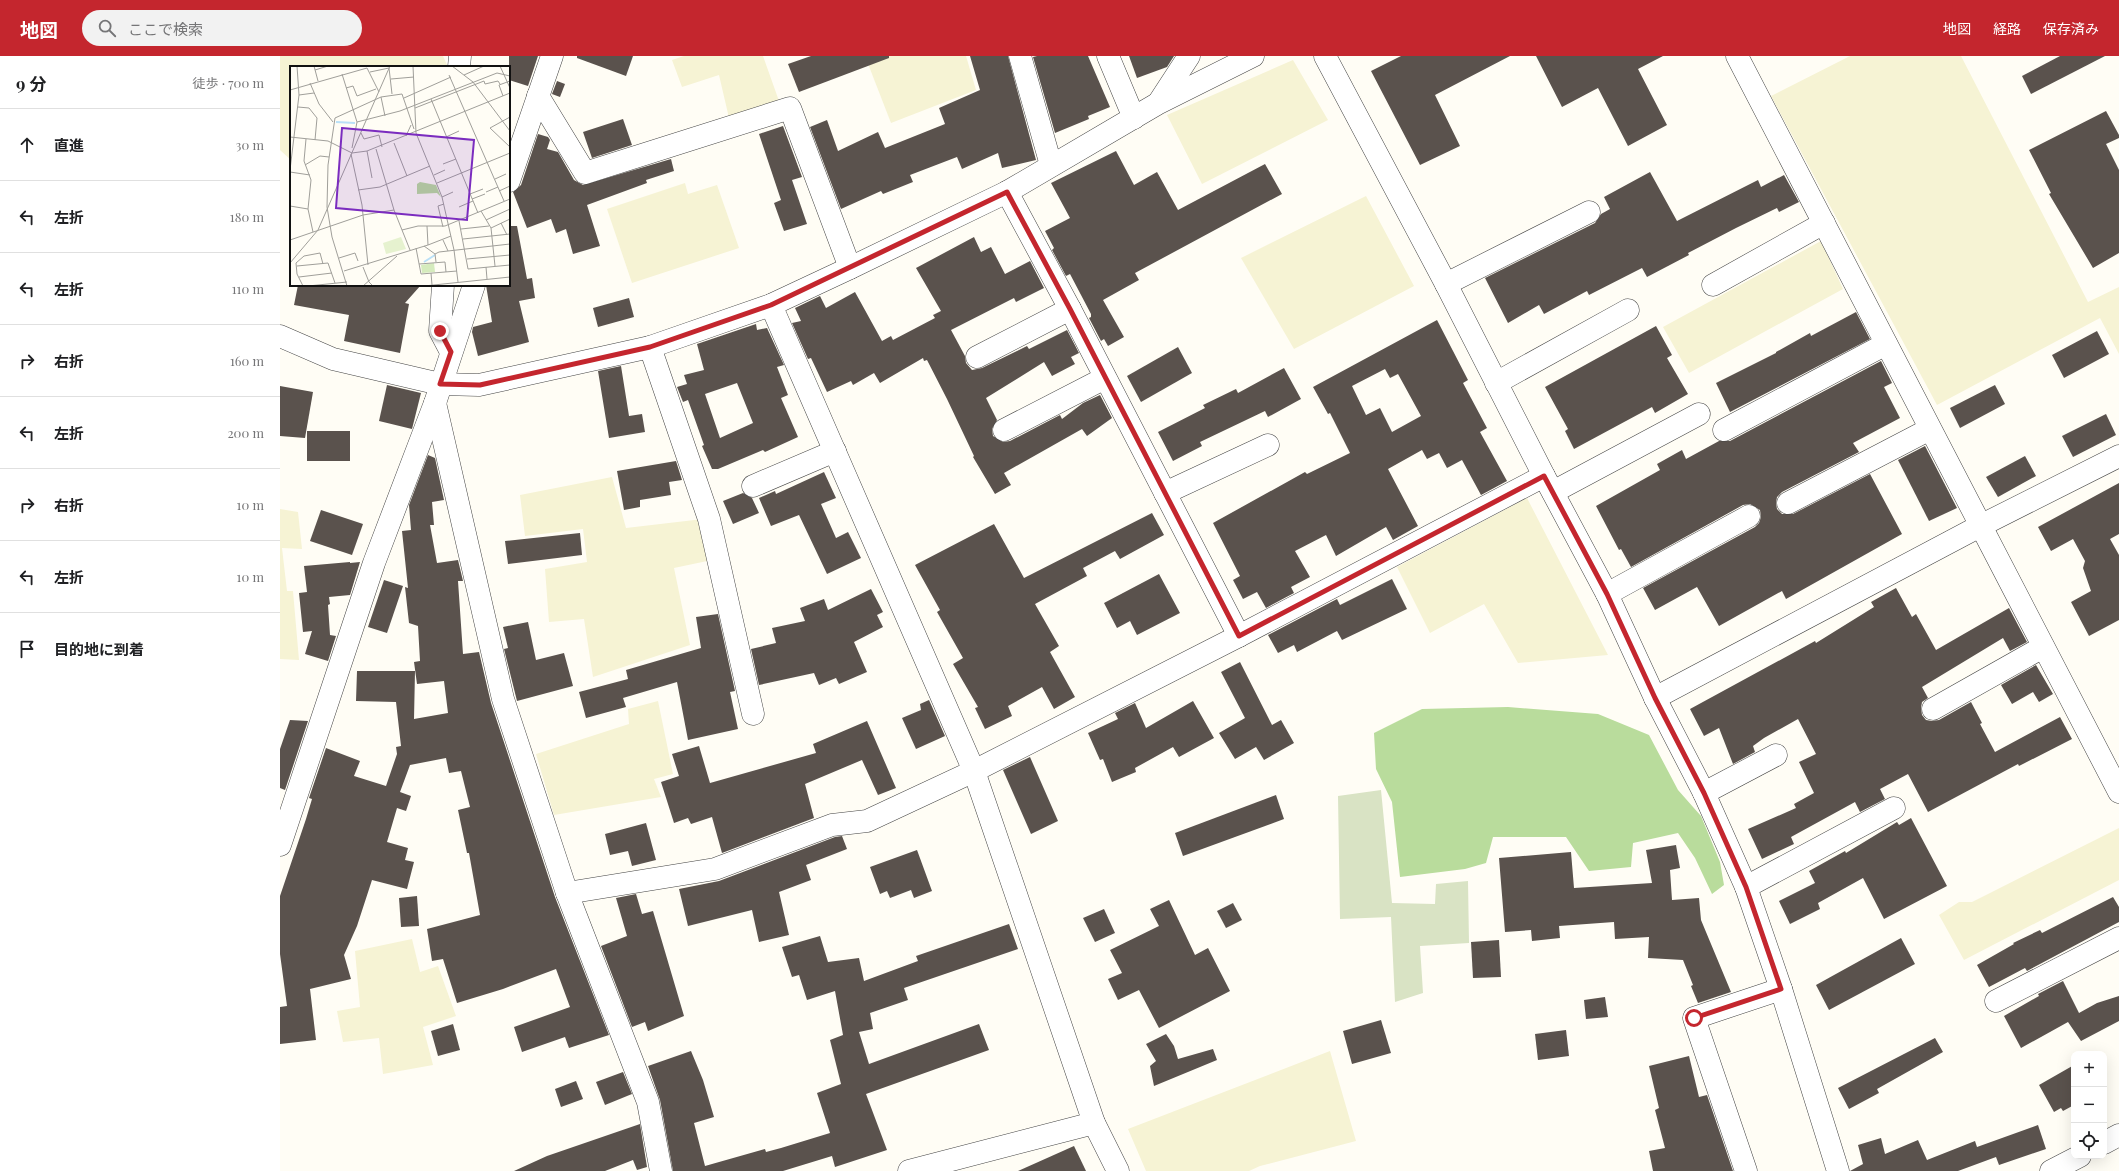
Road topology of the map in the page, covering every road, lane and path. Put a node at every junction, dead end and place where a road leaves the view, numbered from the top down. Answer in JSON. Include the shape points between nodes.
{"nodes":[{"id":1,"x":552,"y":56,"type":"edge"},
{"id":2,"x":1020,"y":56,"type":"edge"},
{"id":3,"x":1108,"y":56,"type":"edge"},
{"id":4,"x":1189,"y":56,"type":"edge"},
{"id":5,"x":1253,"y":56,"type":"edge"},
{"id":6,"x":1325,"y":56,"type":"edge"},
{"id":7,"x":1737,"y":56,"type":"edge"},
{"id":8,"x":538,"y":96,"type":"junction"},
{"id":9,"x":1158,"y":104,"type":"junction"},
{"id":10,"x":1134,"y":118,"type":"junction"},
{"id":11,"x":1051,"y":165,"type":"junction"},
{"id":12,"x":510,"y":178,"type":"edge"},
{"id":13,"x":1007,"y":192,"type":"junction"},
{"id":14,"x":1589,"y":212,"type":"dead end"},
{"id":15,"x":1824,"y":223,"type":"junction"},
{"id":16,"x":850,"y":268,"type":"junction"},
{"id":17,"x":1446,"y":284,"type":"junction"},
{"id":18,"x":1713,"y":285,"type":"dead end"},
{"id":19,"x":444,"y":286,"type":"edge"},
{"id":20,"x":474,"y":286,"type":"edge"},
{"id":21,"x":771,"y":305,"type":"junction"},
{"id":22,"x":1070,"y":309,"type":"junction"},
{"id":23,"x":1628,"y":310,"type":"dead end"},
{"id":24,"x":280,"y":336,"type":"edge"},
{"id":25,"x":1886,"y":344,"type":"junction"},
{"id":26,"x":650,"y":347,"type":"junction"},
{"id":27,"x":451,"y":352,"type":"junction"},
{"id":28,"x":976,"y":357,"type":"dead end"},
{"id":29,"x":1105,"y":378,"type":"junction"},
{"id":30,"x":1496,"y":383,"type":"junction"},
{"id":31,"x":437,"y":394,"type":"junction"},
{"id":32,"x":1699,"y":414,"type":"dead end"},
{"id":33,"x":1930,"y":429,"type":"junction"},
{"id":34,"x":1004,"y":430,"type":"dead end"},
{"id":35,"x":1724,"y":430,"type":"dead end"},
{"id":36,"x":1268,"y":445,"type":"dead end"},
{"id":37,"x":835,"y":451,"type":"junction"},
{"id":38,"x":2119,"y":456,"type":"edge"},
{"id":39,"x":1548,"y":484,"type":"junction"},
{"id":40,"x":753,"y":486,"type":"dead end"},
{"id":41,"x":1165,"y":493,"type":"junction"},
{"id":42,"x":1788,"y":503,"type":"dead end"},
{"id":43,"x":1749,"y":516,"type":"dead end"},
{"id":44,"x":1980,"y":526,"type":"junction"},
{"id":45,"x":1607,"y":594,"type":"junction"},
{"id":46,"x":1239,"y":636,"type":"junction"},
{"id":47,"x":2044,"y":647,"type":"junction"},
{"id":48,"x":1655,"y":698,"type":"junction"},
{"id":49,"x":1933,"y":709,"type":"dead end"},
{"id":50,"x":753,"y":714,"type":"dead end"},
{"id":51,"x":1776,"y":755,"type":"dead end"},
{"id":52,"x":974,"y":771,"type":"junction"},
{"id":53,"x":2119,"y":792,"type":"edge"},
{"id":54,"x":1704,"y":793,"type":"junction"},
{"id":55,"x":1894,"y":808,"type":"dead end"},
{"id":56,"x":280,"y":845,"type":"edge"},
{"id":57,"x":1746,"y":887,"type":"junction"},
{"id":58,"x":567,"y":893,"type":"junction"},
{"id":59,"x":2119,"y":938,"type":"edge"},
{"id":60,"x":1781,"y":989,"type":"junction"},
{"id":61,"x":1996,"y":1001,"type":"dead end"},
{"id":62,"x":1094,"y":1123,"type":"junction"},
{"id":63,"x":2119,"y":1135,"type":"edge"},
{"id":64,"x":2107,"y":1141,"type":"edge"},
{"id":65,"x":2074,"y":1159,"type":"edge"},
{"id":66,"x":661,"y":1171,"type":"edge"},
{"id":67,"x":909,"y":1171,"type":"edge"},
{"id":68,"x":1118,"y":1171,"type":"edge"},
{"id":69,"x":1746,"y":1171,"type":"edge"},
{"id":70,"x":1838,"y":1171,"type":"edge"},
{"id":71,"x":2051,"y":1171,"type":"edge"}],
"edges":[{"from":1,"to":8,"type":"street"},
{"from":2,"to":11,"type":"street"},
{"from":3,"to":10,"type":"street"},
{"from":4,"to":9,"type":"street"},
{"from":5,"to":9,"type":"street"},
{"from":6,"to":17,"type":"street"},
{"from":7,"to":15,"type":"street"},
{"from":8,"to":12,"type":"street"},
{"from":8,"to":16,"type":"street","via":[[585,173],[790,108]]},
{"from":9,"to":10,"type":"street"},
{"from":10,"to":11,"type":"street"},
{"from":11,"to":13,"type":"street"},
{"from":13,"to":16,"type":"street"},
{"from":13,"to":22,"type":"street"},
{"from":14,"to":17,"type":"street"},
{"from":15,"to":18,"type":"street"},
{"from":15,"to":25,"type":"street"},
{"from":16,"to":21,"type":"street"},
{"from":17,"to":30,"type":"street"},
{"from":19,"to":27,"type":"street","via":[[440,331]]},
{"from":20,"to":27,"type":"street"},
{"from":21,"to":26,"type":"street"},
{"from":21,"to":37,"type":"street"},
{"from":22,"to":28,"type":"street"},
{"from":22,"to":29,"type":"street"},
{"from":23,"to":30,"type":"street"},
{"from":24,"to":31,"type":"street","via":[[333,359]]},
{"from":25,"to":33,"type":"street"},
{"from":25,"to":35,"type":"street"},
{"from":26,"to":31,"type":"street"},
{"from":26,"to":50,"type":"street","via":[[709,519]]},
{"from":27,"to":31,"type":"street"},
{"from":29,"to":34,"type":"street"},
{"from":29,"to":41,"type":"street"},
{"from":30,"to":39,"type":"street"},
{"from":31,"to":56,"type":"street","via":[[374,563]]},
{"from":31,"to":58,"type":"street","via":[[503,699]]},
{"from":32,"to":39,"type":"street"},
{"from":33,"to":42,"type":"street"},
{"from":33,"to":44,"type":"street"},
{"from":36,"to":41,"type":"street"},
{"from":37,"to":40,"type":"street"},
{"from":37,"to":52,"type":"street"},
{"from":38,"to":44,"type":"street"},
{"from":39,"to":45,"type":"street"},
{"from":39,"to":46,"type":"street"},
{"from":41,"to":46,"type":"street"},
{"from":43,"to":45,"type":"street"},
{"from":44,"to":47,"type":"street"},
{"from":44,"to":48,"type":"street"},
{"from":45,"to":48,"type":"street"},
{"from":46,"to":52,"type":"street"},
{"from":47,"to":49,"type":"street"},
{"from":47,"to":53,"type":"street"},
{"from":48,"to":54,"type":"street"},
{"from":51,"to":54,"type":"street"},
{"from":52,"to":58,"type":"street","via":[[867,821],[832,825],[715,869]]},
{"from":52,"to":62,"type":"street"},
{"from":54,"to":57,"type":"street"},
{"from":55,"to":57,"type":"street"},
{"from":57,"to":60,"type":"street"},
{"from":58,"to":66,"type":"street","via":[[648,1102]]},
{"from":59,"to":61,"type":"street"},
{"from":60,"to":69,"type":"street","via":[[1694,1018]]},
{"from":60,"to":70,"type":"street"},
{"from":62,"to":67,"type":"street"},
{"from":62,"to":68,"type":"street"},
{"from":63,"to":64,"type":"street"},
{"from":65,"to":71,"type":"street"}]}
